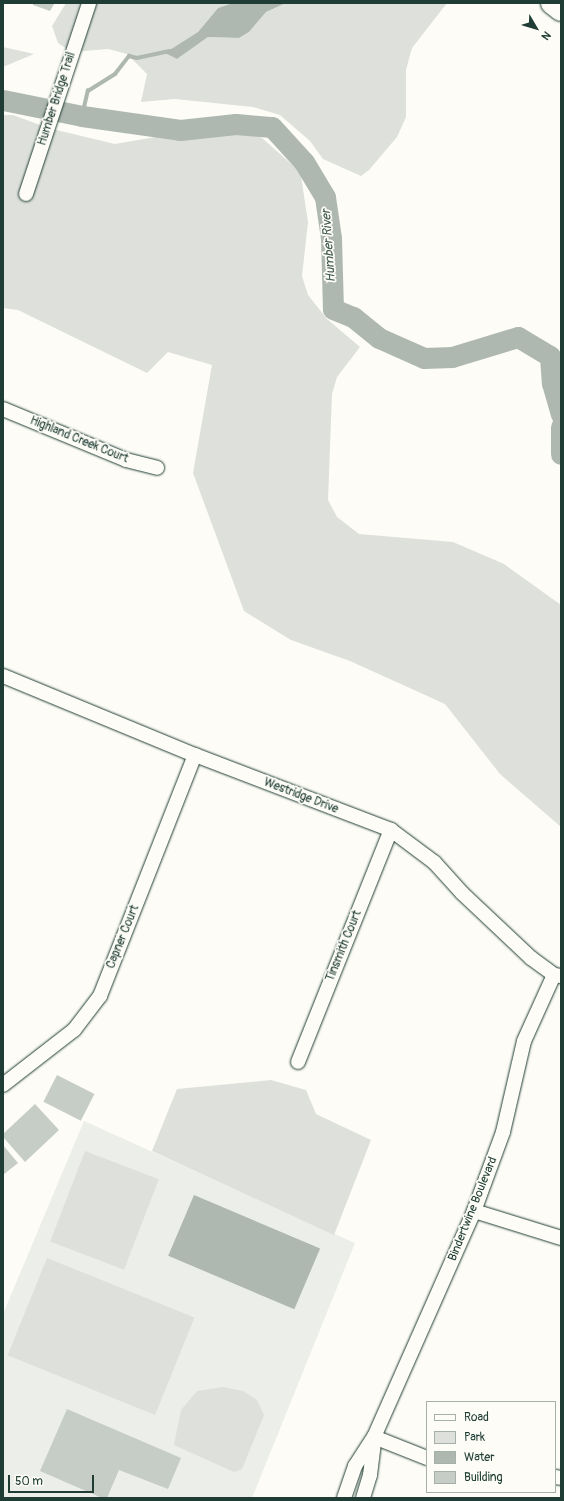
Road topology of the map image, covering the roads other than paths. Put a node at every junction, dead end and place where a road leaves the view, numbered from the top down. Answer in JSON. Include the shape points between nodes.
{"nodes":[{"id":1,"x":88,"y":3,"type":"edge"},
{"id":2,"x":552,"y":3,"type":"edge"},
{"id":3,"x":561,"y":10,"type":"edge"},
{"id":4,"x":26,"y":194,"type":"dead end"},
{"id":5,"x":3,"y":409,"type":"edge"},
{"id":6,"x":156,"y":468,"type":"dead end"},
{"id":7,"x":3,"y":676,"type":"edge"},
{"id":8,"x":196,"y":755,"type":"junction"},
{"id":9,"x":391,"y":830,"type":"junction"},
{"id":10,"x":558,"y":975,"type":"edge"},
{"id":11,"x":298,"y":1062,"type":"dead end"},
{"id":12,"x":3,"y":1085,"type":"edge"},
{"id":13,"x":474,"y":1211,"type":"junction"},
{"id":14,"x":561,"y":1238,"type":"edge"},
{"id":15,"x":374,"y":1437,"type":"junction"},
{"id":16,"x":426,"y":1458,"type":"edge"},
{"id":17,"x":344,"y":1498,"type":"edge"},
{"id":18,"x":363,"y":1498,"type":"edge"}],
"edges":[{"from":1,"to":4,"type":"street","name":"Humber Bridge Trail"},
{"from":2,"to":3,"type":"main road"},
{"from":5,"to":6,"type":"street","name":"Highland Creek Court","via":[[126,460]]},
{"from":7,"to":8,"type":"street","name":"Westridge Drive"},
{"from":8,"to":9,"type":"street","name":"Westridge Drive"},
{"from":8,"to":12,"type":"street","name":"Capner Court","via":[[100,996],[74,1030]]},
{"from":9,"to":10,"type":"street","name":"Westridge Drive","via":[[434,862],[462,893],[525,953]]},
{"from":9,"to":11,"type":"street","name":"Tinsmith Court"},
{"from":10,"to":13,"type":"street","name":"Bindertwine Boulevard","via":[[524,1041],[503,1132]]},
{"from":13,"to":14,"type":"street"},
{"from":13,"to":15,"type":"street","name":"Bindertwine Boulevard"},
{"from":15,"to":16,"type":"street"},
{"from":15,"to":17,"type":"street","name":"Bindertwine Boulevard","via":[[355,1466]]},
{"from":15,"to":18,"type":"street","name":"Bindertwine Boulevard","via":[[370,1475]]}]}
